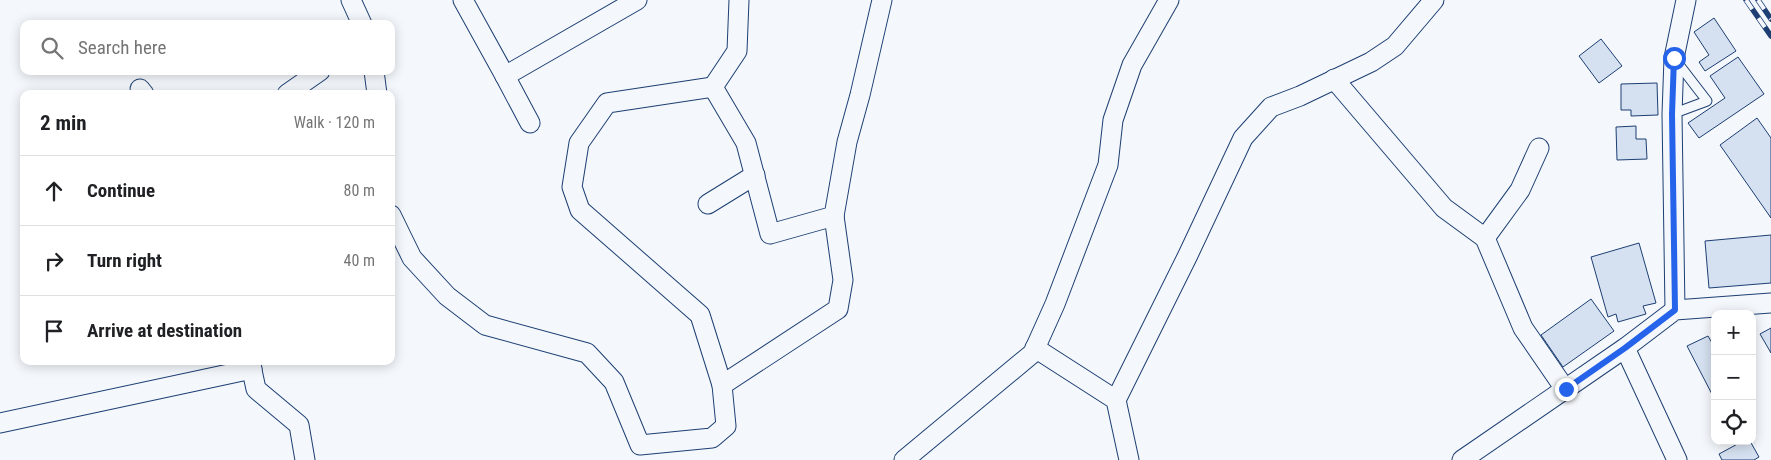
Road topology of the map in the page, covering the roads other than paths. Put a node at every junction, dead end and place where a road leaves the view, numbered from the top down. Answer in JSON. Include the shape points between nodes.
{"nodes":[{"id":1,"x":351,"y":0,"type":"edge"},
{"id":2,"x":463,"y":0,"type":"edge"},
{"id":3,"x":637,"y":0,"type":"edge"},
{"id":4,"x":739,"y":0,"type":"edge"},
{"id":5,"x":882,"y":0,"type":"edge"},
{"id":6,"x":1169,"y":0,"type":"edge"},
{"id":7,"x":1434,"y":0,"type":"edge"},
{"id":8,"x":1686,"y":0,"type":"edge"},
{"id":9,"x":360,"y":20,"type":"edge"},
{"id":10,"x":1674,"y":58,"type":"junction"},
{"id":11,"x":314,"y":75,"type":"edge"},
{"id":12,"x":375,"y":75,"type":"edge"},
{"id":13,"x":505,"y":76,"type":"junction"},
{"id":14,"x":1334,"y":79,"type":"junction"},
{"id":15,"x":713,"y":87,"type":"junction"},
{"id":16,"x":293,"y":90,"type":"edge"},
{"id":17,"x":376,"y":90,"type":"edge"},
{"id":18,"x":1672,"y":114,"type":"junction"},
{"id":19,"x":530,"y":123,"type":"dead end"},
{"id":20,"x":1539,"y":148,"type":"dead end"},
{"id":21,"x":755,"y":175,"type":"junction"},
{"id":22,"x":708,"y":204,"type":"dead end"},
{"id":23,"x":834,"y":216,"type":"junction"},
{"id":24,"x":395,"y":223,"type":"edge"},
{"id":25,"x":1485,"y":238,"type":"junction"},
{"id":26,"x":1771,"y":303,"type":"edge"},
{"id":27,"x":1675,"y":310,"type":"junction"},
{"id":28,"x":1035,"y":348,"type":"junction"},
{"id":29,"x":1625,"y":348,"type":"junction"},
{"id":30,"x":251,"y":365,"type":"edge"},
{"id":31,"x":722,"y":385,"type":"junction"},
{"id":32,"x":1566,"y":389,"type":"junction"},
{"id":33,"x":1116,"y":400,"type":"junction"},
{"id":34,"x":0,"y":423,"type":"edge"},
{"id":35,"x":305,"y":460,"type":"edge"},
{"id":36,"x":904,"y":460,"type":"edge"},
{"id":37,"x":1129,"y":460,"type":"edge"},
{"id":38,"x":1462,"y":460,"type":"edge"},
{"id":39,"x":1678,"y":460,"type":"edge"}],
"edges":[{"from":1,"to":9,"type":"street"},
{"from":2,"to":13,"type":"street"},
{"from":3,"to":13,"type":"street"},
{"from":4,"to":15,"type":"street","via":[[737,51]]},
{"from":5,"to":23,"type":"street","via":[[847,142]]},
{"from":6,"to":28,"type":"street","via":[[1132,65],[1113,120],[1108,165]]},
{"from":7,"to":14,"type":"street","via":[[1395,46],[1371,62]]},
{"from":8,"to":10,"type":"street"},
{"from":10,"to":18,"type":"street"},
{"from":10,"to":18,"type":"lane","via":[[1707,101]]},
{"from":11,"to":16,"type":"street"},
{"from":12,"to":17,"type":"street"},
{"from":13,"to":19,"type":"street"},
{"from":14,"to":25,"type":"street","via":[[1444,208]]},
{"from":14,"to":33,"type":"street","via":[[1271,107],[1243,138]]},
{"from":15,"to":21,"type":"street","via":[[746,143]]},
{"from":15,"to":31,"type":"street","via":[[607,103],[579,143],[572,187],[580,210],[700,315]]},
{"from":18,"to":27,"type":"street"},
{"from":20,"to":25,"type":"street","via":[[1520,190]]},
{"from":21,"to":22,"type":"street"},
{"from":21,"to":23,"type":"street","via":[[770,234]]},
{"from":23,"to":31,"type":"street","via":[[844,280],[838,309]]},
{"from":24,"to":31,"type":"street","via":[[412,258],[447,296],[485,325],[587,353],[614,382],[640,445],[712,438],[726,426]]},
{"from":25,"to":32,"type":"street","via":[[1523,328]]},
{"from":26,"to":27,"type":"street"},
{"from":27,"to":29,"type":"street"},
{"from":28,"to":33,"type":"street"},
{"from":28,"to":36,"type":"street","via":[[1033,353]]},
{"from":29,"to":32,"type":"street"},
{"from":29,"to":39,"type":"street"},
{"from":30,"to":34,"type":"street"},
{"from":30,"to":35,"type":"street","via":[[256,390],[299,425]]},
{"from":32,"to":38,"type":"street"},
{"from":33,"to":37,"type":"street"}]}
